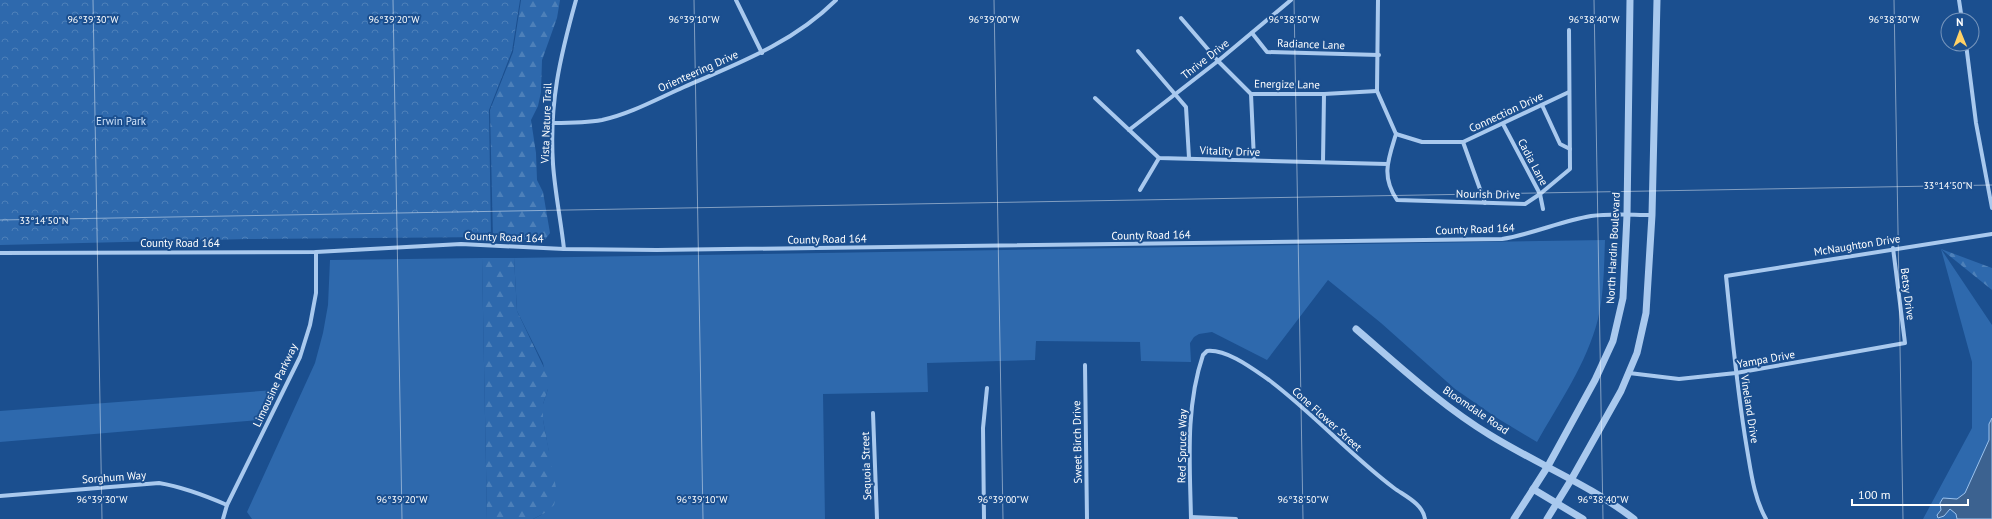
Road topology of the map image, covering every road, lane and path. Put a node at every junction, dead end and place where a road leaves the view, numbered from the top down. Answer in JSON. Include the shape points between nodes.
{"nodes":[{"id":1,"x":576,"y":0,"type":"edge"},
{"id":2,"x":736,"y":0,"type":"edge"},
{"id":3,"x":836,"y":0,"type":"edge"},
{"id":4,"x":1291,"y":0,"type":"edge"},
{"id":5,"x":1378,"y":0,"type":"edge"},
{"id":6,"x":1630,"y":0,"type":"edge"},
{"id":7,"x":1657,"y":0,"type":"edge"},
{"id":8,"x":1959,"y":0,"type":"edge"},
{"id":9,"x":1961,"y":12,"type":"edge"},
{"id":10,"x":1181,"y":18,"type":"dead end"},
{"id":11,"x":1569,"y":30,"type":"dead end"},
{"id":12,"x":1252,"y":32,"type":"junction"},
{"id":13,"x":1138,"y":51,"type":"dead end"},
{"id":14,"x":1967,"y":52,"type":"edge"},
{"id":15,"x":762,"y":53,"type":"junction"},
{"id":16,"x":1378,"y":55,"type":"junction"},
{"id":17,"x":1218,"y":61,"type":"junction"},
{"id":18,"x":1377,"y":91,"type":"junction"},
{"id":19,"x":1569,"y":92,"type":"junction"},
{"id":20,"x":1176,"y":93,"type":"junction"},
{"id":21,"x":1251,"y":94,"type":"junction"},
{"id":22,"x":1324,"y":94,"type":"junction"},
{"id":23,"x":1095,"y":98,"type":"dead end"},
{"id":24,"x":1542,"y":105,"type":"junction"},
{"id":25,"x":553,"y":123,"type":"junction"},
{"id":26,"x":1503,"y":124,"type":"junction"},
{"id":27,"x":1129,"y":130,"type":"junction"},
{"id":28,"x":1396,"y":134,"type":"junction"},
{"id":29,"x":1463,"y":142,"type":"junction"},
{"id":30,"x":1570,"y":149,"type":"junction"},
{"id":31,"x":1159,"y":158,"type":"junction"},
{"id":32,"x":1189,"y":158,"type":"junction"},
{"id":33,"x":1254,"y":160,"type":"junction"},
{"id":34,"x":1323,"y":162,"type":"junction"},
{"id":35,"x":1387,"y":164,"type":"junction"},
{"id":36,"x":1992,"y":171,"type":"edge"},
{"id":37,"x":1987,"y":172,"type":"junction"},
{"id":38,"x":1140,"y":190,"type":"dead end"},
{"id":39,"x":1540,"y":194,"type":"junction"},
{"id":40,"x":1485,"y":204,"type":"junction"},
{"id":41,"x":1992,"y":208,"type":"edge"},
{"id":42,"x":1543,"y":209,"type":"dead end"},
{"id":43,"x":1627,"y":215,"type":"junction"},
{"id":44,"x":1652,"y":215,"type":"junction"},
{"id":45,"x":1992,"y":234,"type":"edge"},
{"id":46,"x":1893,"y":248,"type":"junction"},
{"id":47,"x":564,"y":249,"type":"junction"},
{"id":48,"x":316,"y":252,"type":"junction"},
{"id":49,"x":0,"y":253,"type":"edge"},
{"id":50,"x":1726,"y":276,"type":"joint"},
{"id":51,"x":1356,"y":329,"type":"dead end"},
{"id":52,"x":1904,"y":343,"type":"joint"},
{"id":53,"x":1207,"y":351,"type":"joint"},
{"id":54,"x":1086,"y":365,"type":"dead end"},
{"id":55,"x":1629,"y":373,"type":"junction"},
{"id":56,"x":1736,"y":373,"type":"junction"},
{"id":57,"x":987,"y":388,"type":"dead end"},
{"id":58,"x":873,"y":413,"type":"dead end"},
{"id":59,"x":1548,"y":466,"type":"junction"},
{"id":60,"x":1571,"y":480,"type":"junction"},
{"id":61,"x":1533,"y":489,"type":"junction"},
{"id":62,"x":0,"y":496,"type":"edge"},
{"id":63,"x":1556,"y":503,"type":"junction"},
{"id":64,"x":227,"y":505,"type":"junction"},
{"id":65,"x":1191,"y":518,"type":"edge"},
{"id":66,"x":1425,"y":518,"type":"edge"},
{"id":67,"x":223,"y":519,"type":"edge"},
{"id":68,"x":877,"y":519,"type":"edge"},
{"id":69,"x":984,"y":519,"type":"edge"},
{"id":70,"x":1087,"y":519,"type":"edge"},
{"id":71,"x":1236,"y":519,"type":"edge"},
{"id":72,"x":1514,"y":519,"type":"edge"},
{"id":73,"x":1546,"y":519,"type":"edge"},
{"id":74,"x":1583,"y":519,"type":"edge"},
{"id":75,"x":1634,"y":519,"type":"edge"},
{"id":76,"x":1766,"y":519,"type":"edge"}],
"edges":[{"from":1,"to":25,"type":"street","name":"Vista Nature Trail","via":[[557,74]]},
{"from":2,"to":15,"type":"street"},
{"from":3,"to":15,"type":"street","name":"Orienteering Drive","via":[[804,27]]},
{"from":4,"to":12,"type":"street","name":"Thrive Drive"},
{"from":5,"to":16,"type":"street"},
{"from":6,"to":43,"type":"street","name":"North Hardin Boulevard"},
{"from":7,"to":44,"type":"street"},
{"from":8,"to":9,"type":"street"},
{"from":10,"to":17,"type":"street","name":"Energize Lane"},
{"from":11,"to":19,"type":"street","name":"Nourish Drive"},
{"from":12,"to":16,"type":"street","name":"Radiance Lane","via":[[1267,52]]},
{"from":12,"to":17,"type":"street","name":"Thrive Drive"},
{"from":13,"to":20,"type":"street"},
{"from":14,"to":37,"type":"street","via":[[1976,123]]},
{"from":15,"to":25,"type":"street","name":"Orienteering Drive","via":[[620,115],[601,120]]},
{"from":16,"to":18,"type":"street"},
{"from":17,"to":20,"type":"street","name":"Thrive Drive"},
{"from":17,"to":21,"type":"street","name":"Energize Lane"},
{"from":18,"to":22,"type":"street","name":"Energize Lane"},
{"from":18,"to":28,"type":"street"},
{"from":19,"to":24,"type":"street","name":"Connection Drive"},
{"from":19,"to":30,"type":"street","name":"Nourish Drive"},
{"from":20,"to":27,"type":"street","name":"Thrive Drive"},
{"from":20,"to":32,"type":"street","via":[[1186,107]]},
{"from":21,"to":22,"type":"street","name":"Energize Lane"},
{"from":21,"to":33,"type":"street"},
{"from":22,"to":34,"type":"street"},
{"from":23,"to":27,"type":"street"},
{"from":24,"to":26,"type":"street","name":"Connection Drive"},
{"from":24,"to":30,"type":"street","via":[[1560,144]]},
{"from":25,"to":47,"type":"street","name":"Vista Nature Trail","via":[[553,165]]},
{"from":26,"to":29,"type":"street","name":"Connection Drive"},
{"from":26,"to":39,"type":"street","name":"Cadia Lane"},
{"from":27,"to":31,"type":"street"},
{"from":28,"to":29,"type":"street","name":"Connection Drive","via":[[1422,142]]},
{"from":28,"to":35,"type":"street","name":"Nourish Drive"},
{"from":29,"to":40,"type":"street"},
{"from":30,"to":39,"type":"street","name":"Nourish Drive","via":[[1570,169]]},
{"from":31,"to":32,"type":"street","name":"Vitality Drive"},
{"from":31,"to":38,"type":"street"},
{"from":32,"to":33,"type":"street","name":"Vitality Drive"},
{"from":33,"to":34,"type":"street","name":"Vitality Drive"},
{"from":34,"to":35,"type":"street","name":"Vitality Drive"},
{"from":35,"to":40,"type":"street","name":"Nourish Drive","via":[[1389,188],[1397,200]]},
{"from":36,"to":37,"type":"street"},
{"from":37,"to":41,"type":"street"},
{"from":39,"to":40,"type":"street","name":"Nourish Drive","via":[[1524,204]]},
{"from":39,"to":42,"type":"street","name":"Cadia Lane"},
{"from":43,"to":44,"type":"street","name":"County Road 164"},
{"from":43,"to":47,"type":"street","name":"County Road 164","via":[[1591,216],[1524,236],[1502,238],[657,250]]},
{"from":43,"to":59,"type":"street","name":"North Hardin Boulevard","via":[[1623,298],[1613,340],[1595,380]]},
{"from":44,"to":55,"type":"street","via":[[1646,313],[1637,353]]},
{"from":45,"to":46,"type":"street","name":"McNaughton Drive"},
{"from":46,"to":50,"type":"street","name":"McNaughton Drive"},
{"from":46,"to":52,"type":"street","name":"Betsy Drive"},
{"from":47,"to":48,"type":"street","name":"County Road 164","via":[[461,244]]},
{"from":48,"to":49,"type":"street","name":"County Road 164"},
{"from":48,"to":64,"type":"street","name":"Limousine Parkway","via":[[316,293],[300,357]]},
{"from":50,"to":56,"type":"street","name":"Vineland Drive"},
{"from":51,"to":59,"type":"street","name":"Bloomdale Road","via":[[1430,392],[1489,435]]},
{"from":52,"to":56,"type":"street","name":"Yampa Drive"},
{"from":53,"to":65,"type":"street","name":"Red Spruce Way","via":[[1201,360],[1190,423]]},
{"from":53,"to":66,"type":"street","name":"Cone Flower Street","via":[[1226,355],[1268,380],[1300,405],[1378,476],[1422,509]]},
{"from":54,"to":70,"type":"street","name":"Sweet Birch Drive"},
{"from":55,"to":56,"type":"street","name":"Yampa Drive","via":[[1679,379]]},
{"from":55,"to":60,"type":"street"},
{"from":56,"to":76,"type":"street","name":"Vineland Drive","via":[[1752,477],[1760,509]]},
{"from":57,"to":69,"type":"street","via":[[983,428]]},
{"from":58,"to":68,"type":"street","name":"Sequoia Street"},
{"from":59,"to":60,"type":"street","name":"Bloomdale Road"},
{"from":59,"to":61,"type":"street","name":"North Hardin Boulevard"},
{"from":60,"to":63,"type":"street"},
{"from":60,"to":75,"type":"street","name":"Bloomdale Road"},
{"from":61,"to":63,"type":"street"},
{"from":61,"to":72,"type":"street","name":"North Hardin Boulevard"},
{"from":62,"to":64,"type":"street","name":"Sorghum Way","via":[[159,483],[178,486]]},
{"from":63,"to":73,"type":"street"},
{"from":63,"to":74,"type":"street"},
{"from":64,"to":67,"type":"street","name":"Limousine Parkway"},
{"from":65,"to":71,"type":"street"}]}
